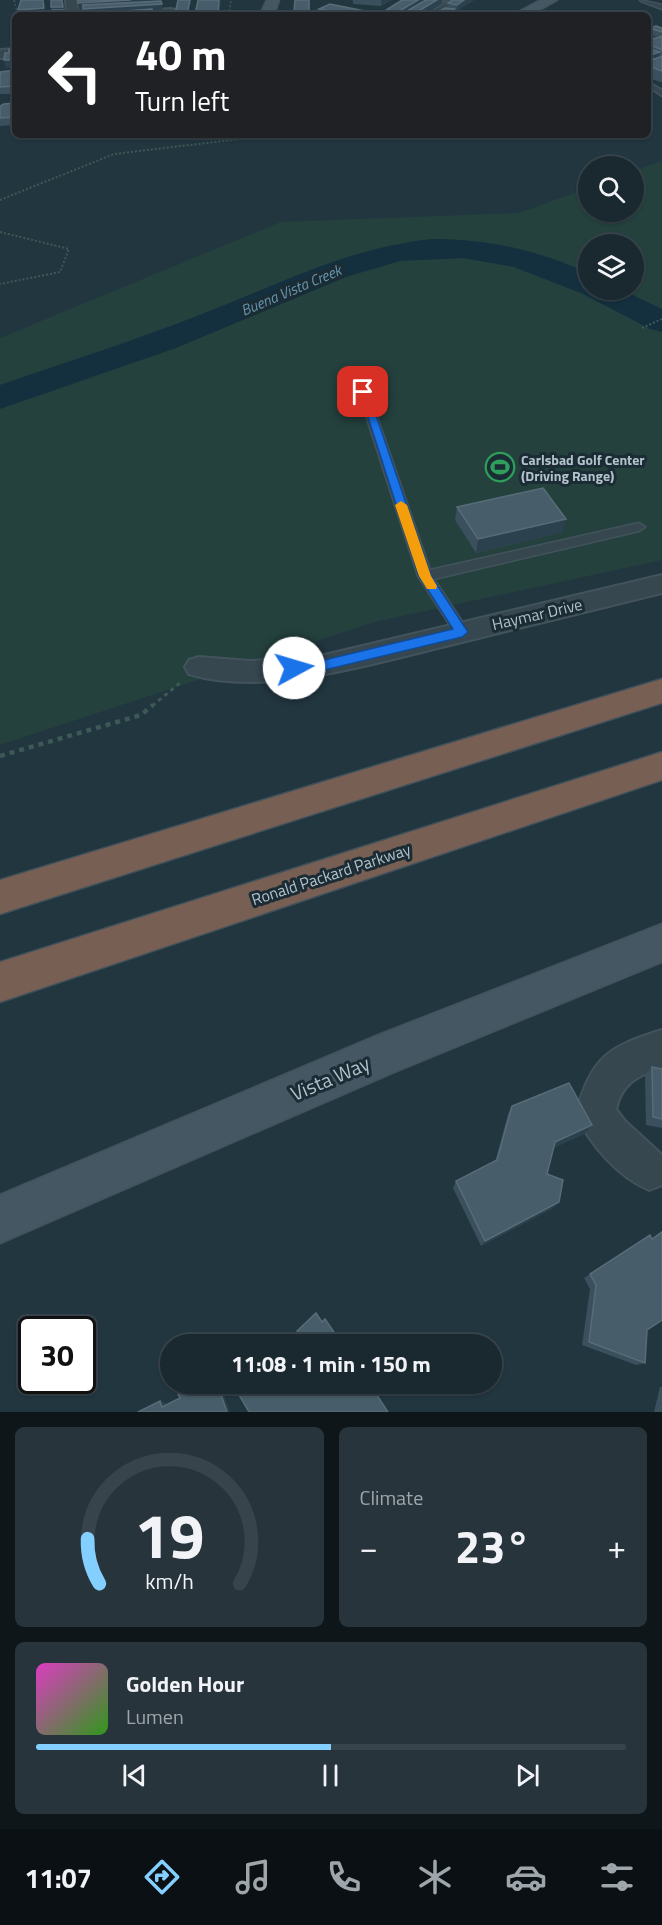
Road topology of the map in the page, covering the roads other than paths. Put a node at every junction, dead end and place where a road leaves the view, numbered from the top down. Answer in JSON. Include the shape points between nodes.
{"nodes":[{"id":1,"x":454,"y":0,"type":"edge"},
{"id":2,"x":551,"y":0,"type":"edge"},
{"id":3,"x":644,"y":0,"type":"edge"},
{"id":4,"x":662,"y":7,"type":"edge"},
{"id":5,"x":171,"y":9,"type":"edge"},
{"id":6,"x":150,"y":12,"type":"edge"},
{"id":7,"x":435,"y":12,"type":"edge"},
{"id":8,"x":526,"y":12,"type":"edge"},
{"id":9,"x":655,"y":85,"type":"edge"},
{"id":10,"x":662,"y":94,"type":"edge"},
{"id":11,"x":363,"y":392,"type":"dead end"},
{"id":12,"x":639,"y":527,"type":"dead end"},
{"id":13,"x":425,"y":576,"type":"junction"},
{"id":14,"x":662,"y":584,"type":"edge"},
{"id":15,"x":462,"y":632,"type":"junction"},
{"id":16,"x":199,"y":668,"type":"road end"},
{"id":17,"x":662,"y":691,"type":"edge"},
{"id":18,"x":662,"y":766,"type":"edge"},
{"id":19,"x":0,"y":897,"type":"edge"},
{"id":20,"x":662,"y":943,"type":"edge"},
{"id":21,"x":0,"y":982,"type":"edge"},
{"id":22,"x":662,"y":1049,"type":"edge"},
{"id":23,"x":649,"y":1170,"type":"dead end"},
{"id":24,"x":0,"y":1219,"type":"edge"}],
"edges":[{"from":1,"to":7,"type":"lane"},
{"from":2,"to":8,"type":"main road"},
{"from":3,"to":4,"type":"lane"},
{"from":5,"to":6,"type":"street"},
{"from":9,"to":10,"type":"lane"},
{"from":11,"to":13,"type":"lane"},
{"from":12,"to":13,"type":"lane"},
{"from":13,"to":15,"type":"lane"},
{"from":14,"to":15,"type":"street","name":"Haymar Drive"},
{"from":15,"to":16,"type":"street","name":"Haymar Drive","via":[[316,667],[250,671]]},
{"from":17,"to":19,"type":"highway"},
{"from":18,"to":21,"type":"highway","name":"Ronald Packard Parkway"},
{"from":20,"to":24,"type":"main road","name":"Vista Way","via":[[381,1056]]},
{"from":22,"to":23,"type":"street","via":[[627,1059],[602,1086],[595,1113],[611,1135]]}]}
